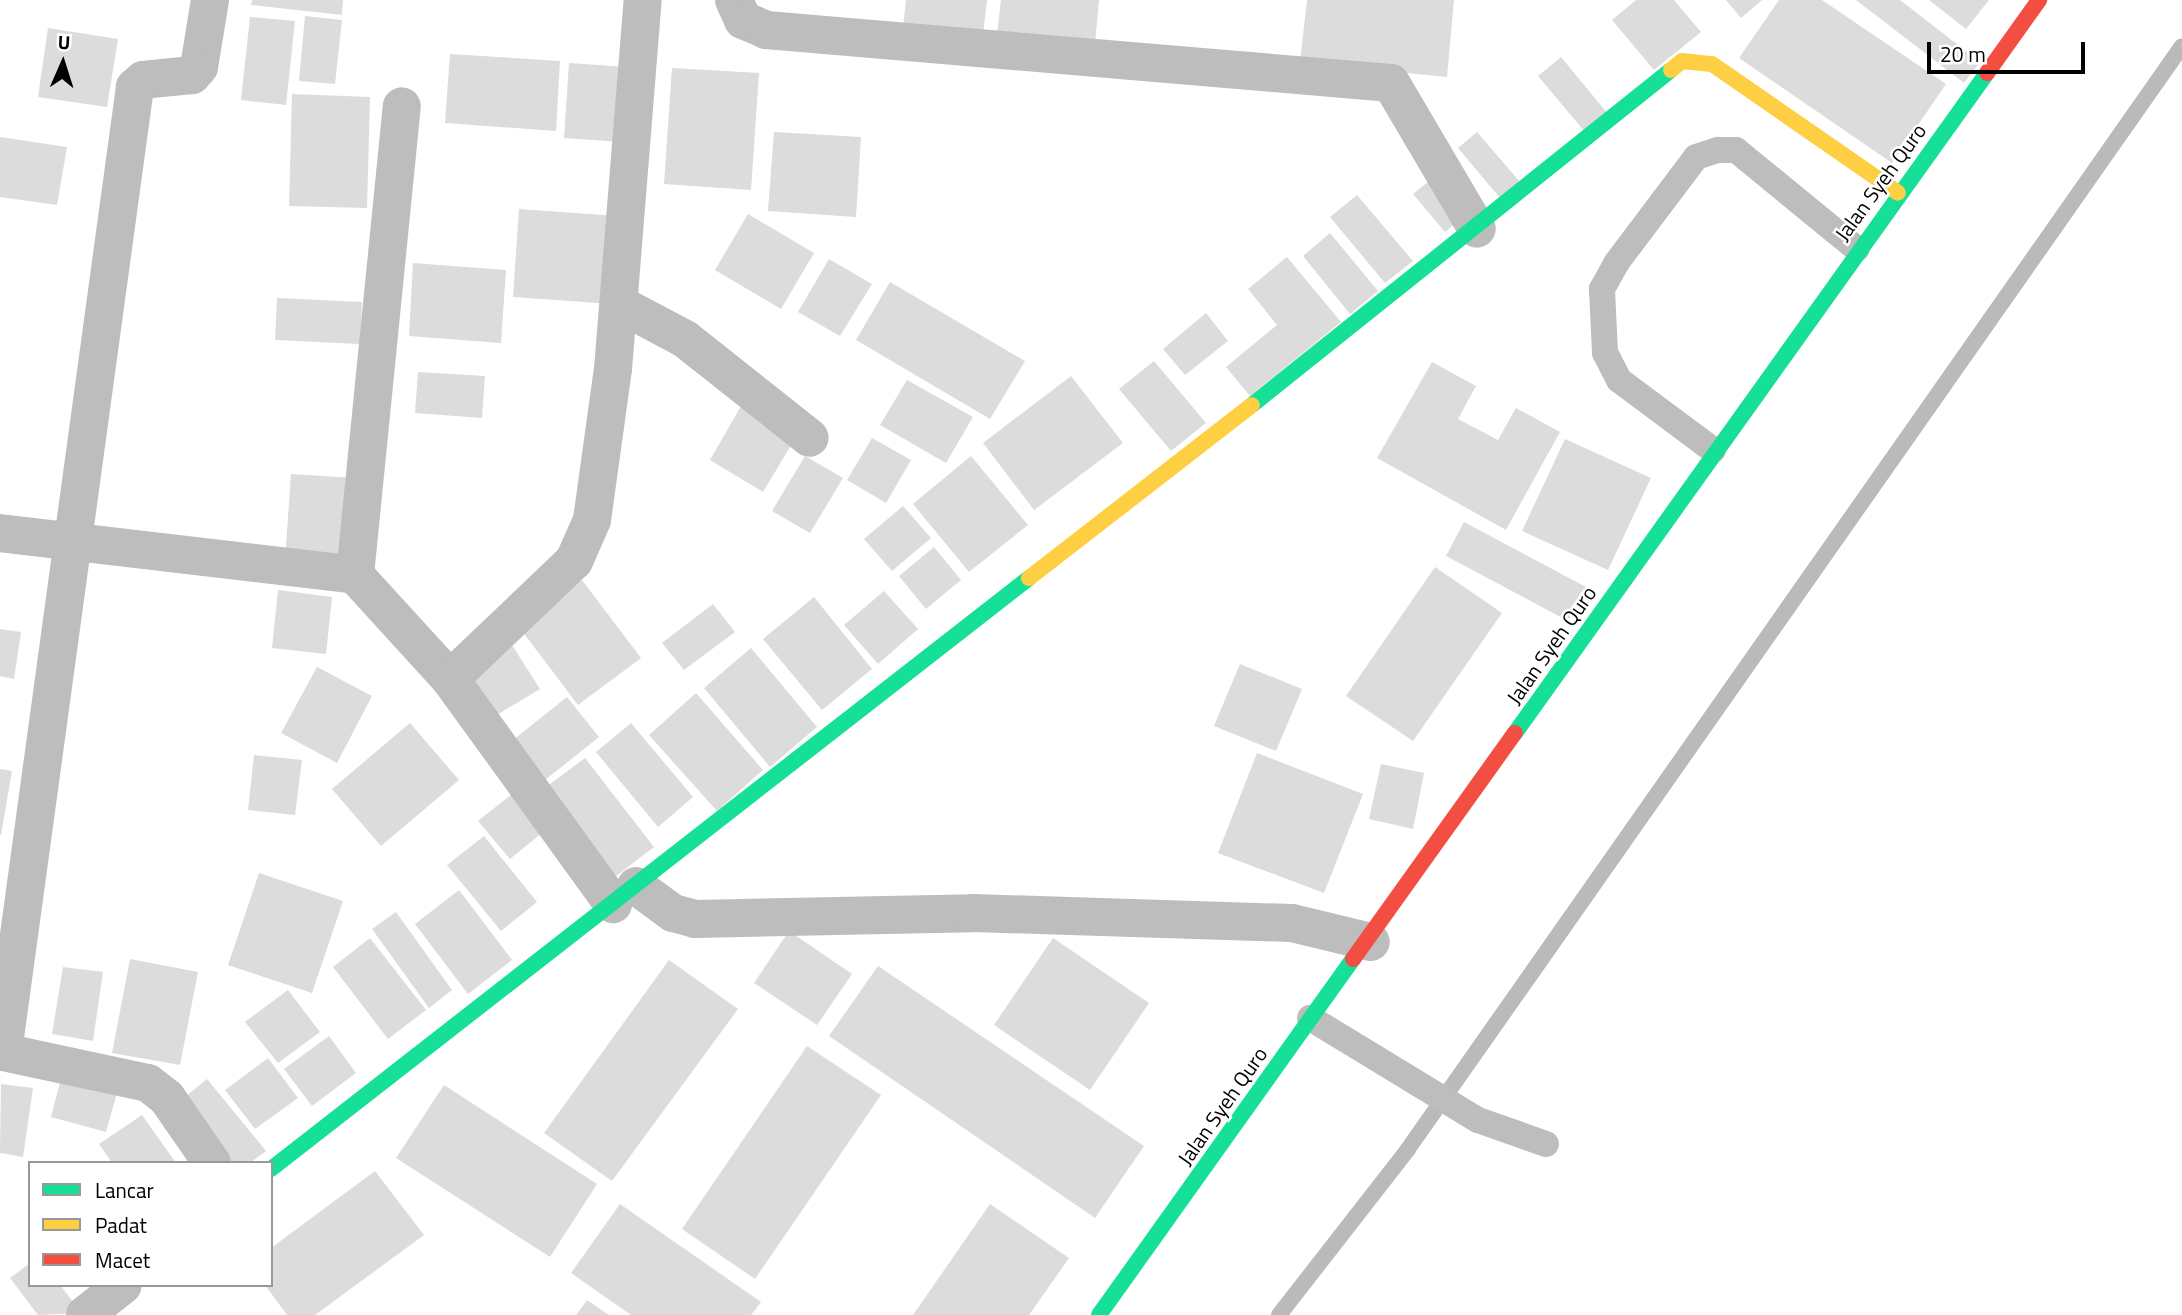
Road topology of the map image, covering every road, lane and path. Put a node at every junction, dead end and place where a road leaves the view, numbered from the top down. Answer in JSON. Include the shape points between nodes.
{"nodes":[{"id":1,"x":210,"y":0,"type":"edge"},
{"id":2,"x":643,"y":0,"type":"edge"},
{"id":3,"x":734,"y":0,"type":"edge"},
{"id":4,"x":2039,"y":0,"type":"edge"},
{"id":5,"x":401,"y":106,"type":"dead end"},
{"id":6,"x":1898,"y":192,"type":"junction"},
{"id":7,"x":1477,"y":229,"type":"junction"},
{"id":8,"x":1857,"y":249,"type":"junction"},
{"id":9,"x":619,"y":304,"type":"junction"},
{"id":10,"x":810,"y":438,"type":"dead end"},
{"id":11,"x":1713,"y":450,"type":"junction"},
{"id":12,"x":0,"y":533,"type":"edge"},
{"id":13,"x":70,"y":537,"type":"junction"},
{"id":14,"x":355,"y":575,"type":"junction"},
{"id":15,"x":450,"y":679,"type":"junction"},
{"id":16,"x":624,"y":895,"type":"junction"},
{"id":17,"x":1371,"y":942,"type":"junction"},
{"id":18,"x":1310,"y":1018,"type":"junction"},
{"id":19,"x":2,"y":1052,"type":"edge"},
{"id":20,"x":1546,"y":1144,"type":"dead end"},
{"id":21,"x":211,"y":1161,"type":"edge"},
{"id":22,"x":273,"y":1167,"type":"edge"},
{"id":23,"x":120,"y":1287,"type":"edge"},
{"id":24,"x":85,"y":1315,"type":"edge"},
{"id":25,"x":1099,"y":1315,"type":"edge"}],
"edges":[{"from":1,"to":13,"type":"street","via":[[199,67],[192,75],[143,80],[135,87]]},
{"from":2,"to":9,"type":"street"},
{"from":3,"to":7,"type":"street","via":[[743,20],[766,30],[1391,83]]},
{"from":4,"to":6,"type":"street","name":"Jalan Syeh Quro"},
{"from":5,"to":14,"type":"street"},
{"from":6,"to":7,"type":"street","via":[[1697,58],[1682,61]]},
{"from":6,"to":8,"type":"street","name":"Jalan Syeh Quro"},
{"from":7,"to":16,"type":"street"},
{"from":8,"to":11,"type":"street","name":"Jalan Syeh Quro"},
{"from":8,"to":11,"type":"lane","via":[[1736,150],[1718,150],[1696,157],[1617,262],[1602,289],[1605,353],[1619,380]]},
{"from":9,"to":10,"type":"street","via":[[685,339]]},
{"from":9,"to":15,"type":"street","via":[[586,543],[574,561]]},
{"from":11,"to":17,"type":"street","name":"Jalan Syeh Quro"},
{"from":12,"to":13,"type":"street"},
{"from":13,"to":14,"type":"street"},
{"from":13,"to":19,"type":"street"},
{"from":14,"to":15,"type":"street"},
{"from":15,"to":16,"type":"street"},
{"from":16,"to":17,"type":"street","via":[[695,919],[973,913],[1278,922]]},
{"from":16,"to":22,"type":"street"},
{"from":17,"to":18,"type":"street","name":"Jalan Syeh Quro"},
{"from":18,"to":20,"type":"lane","via":[[1478,1120]]},
{"from":18,"to":25,"type":"street","name":"Jalan Syeh Quro"},
{"from":19,"to":21,"type":"street","via":[[148,1083],[167,1098]]},
{"from":23,"to":24,"type":"street"}]}
